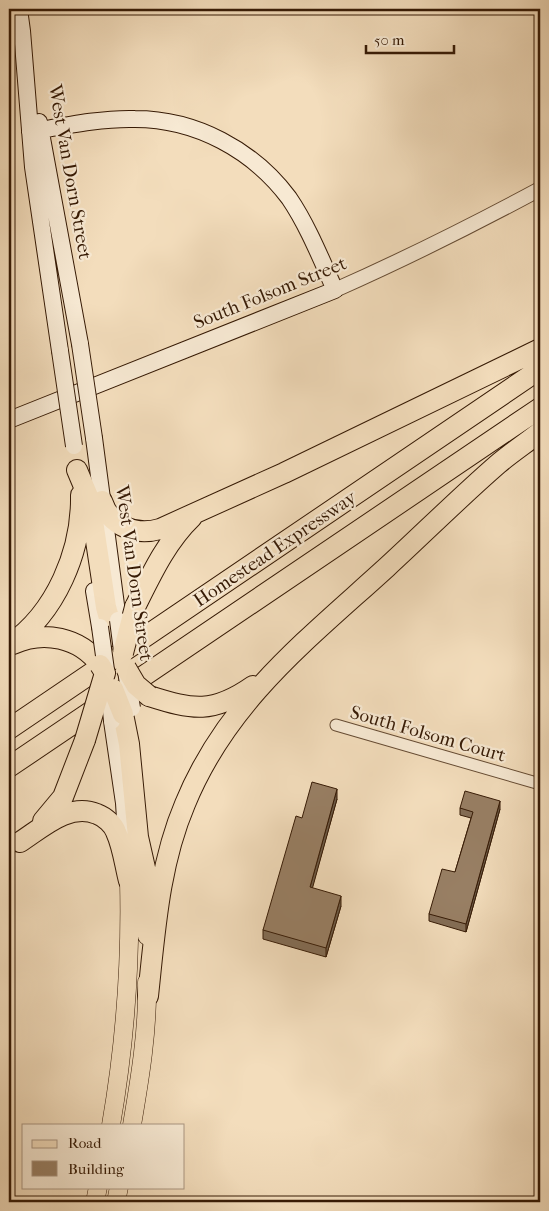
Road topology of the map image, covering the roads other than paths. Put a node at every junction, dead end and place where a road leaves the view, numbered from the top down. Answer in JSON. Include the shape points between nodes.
{"nodes":[{"id":1,"x":19,"y":9,"type":"edge"},
{"id":2,"x":35,"y":131,"type":"junction"},
{"id":3,"x":540,"y":189,"type":"edge"},
{"id":4,"x":335,"y":290,"type":"junction"},
{"id":5,"x":540,"y":349,"type":"edge"},
{"id":6,"x":540,"y":368,"type":"edge"},
{"id":7,"x":540,"y":408,"type":"edge"},
{"id":8,"x":9,"y":420,"type":"edge"},
{"id":9,"x":540,"y":432,"type":"edge"},
{"id":10,"x":77,"y":470,"type":"junction"},
{"id":11,"x":81,"y":496,"type":"junction"},
{"id":12,"x":102,"y":500,"type":"junction"},
{"id":13,"x":207,"y":508,"type":"junction"},
{"id":14,"x":9,"y":646,"type":"edge"},
{"id":15,"x":115,"y":651,"type":"junction"},
{"id":16,"x":277,"y":669,"type":"junction"},
{"id":17,"x":336,"y":725,"type":"dead end"},
{"id":18,"x":9,"y":729,"type":"edge"},
{"id":19,"x":9,"y":767,"type":"edge"},
{"id":20,"x":540,"y":784,"type":"edge"},
{"id":21,"x":14,"y":846,"type":"edge"},
{"id":22,"x":138,"y":879,"type":"junction"},
{"id":23,"x":148,"y":996,"type":"junction"},
{"id":24,"x":111,"y":1124,"type":"edge"},
{"id":25,"x":132,"y":1124,"type":"edge"},
{"id":26,"x":98,"y":1188,"type":"edge"},
{"id":27,"x":119,"y":1188,"type":"edge"},
{"id":28,"x":95,"y":1202,"type":"edge"},
{"id":29,"x":116,"y":1202,"type":"edge"}],
"edges":[{"from":1,"to":2,"type":"main road","name":"West Van Dorn Street","via":[[26,42]]},
{"from":2,"to":4,"type":"main road","via":[[136,119],[183,125],[221,140],[257,164],[289,199]]},
{"from":2,"to":10,"type":"main road","name":"West Van Dorn Street","bridge":true,"via":[[33,167]]},
{"from":2,"to":12,"type":"main road","name":"West Van Dorn Street","bridge":true,"via":[[80,344]]},
{"from":3,"to":4,"type":"street","name":"South Folsom Street","via":[[466,229]]},
{"from":4,"to":8,"type":"main road","name":"South Folsom Street"},
{"from":5,"to":13,"type":"highway"},
{"from":6,"to":18,"type":"highway","name":"Homestead Expressway"},
{"from":7,"to":19,"type":"highway","name":"Homestead Expressway"},
{"from":9,"to":16,"type":"highway","via":[[499,464]]},
{"from":10,"to":11,"type":"main road","name":"West Van Dorn Street"},
{"from":10,"to":15,"type":"highway","via":[[90,501]]},
{"from":11,"to":14,"type":"highway","via":[[80,526],[64,578],[42,612]]},
{"from":11,"to":15,"type":"main road","name":"West Van Dorn Street"},
{"from":12,"to":13,"type":"highway","via":[[113,520],[140,532],[160,529]]},
{"from":12,"to":15,"type":"main road","name":"West Van Dorn Street"},
{"from":13,"to":15,"type":"highway","via":[[191,519],[159,559]]},
{"from":14,"to":15,"type":"highway","bridge":true,"via":[[42,637],[60,638],[76,644],[96,659]]},
{"from":15,"to":16,"type":"highway","bridge":true,"via":[[136,685],[149,696],[180,706],[199,708],[228,701]]},
{"from":15,"to":21,"type":"highway","bridge":true,"via":[[64,797]]},
{"from":15,"to":22,"type":"highway","bridge":true,"via":[[122,714],[130,744]]},
{"from":16,"to":23,"type":"highway","via":[[226,728],[184,804],[158,900]]},
{"from":17,"to":20,"type":"street","name":"South Folsom Court"},
{"from":21,"to":22,"type":"highway","via":[[70,812],[92,812],[102,816],[116,830]]},
{"from":22,"to":23,"type":"main road"},
{"from":22,"to":24,"type":"main road","via":[[125,1021]]},
{"from":23,"to":25,"type":"main road"},
{"from":26,"to":28,"type":"main road"},
{"from":27,"to":29,"type":"main road"}]}
